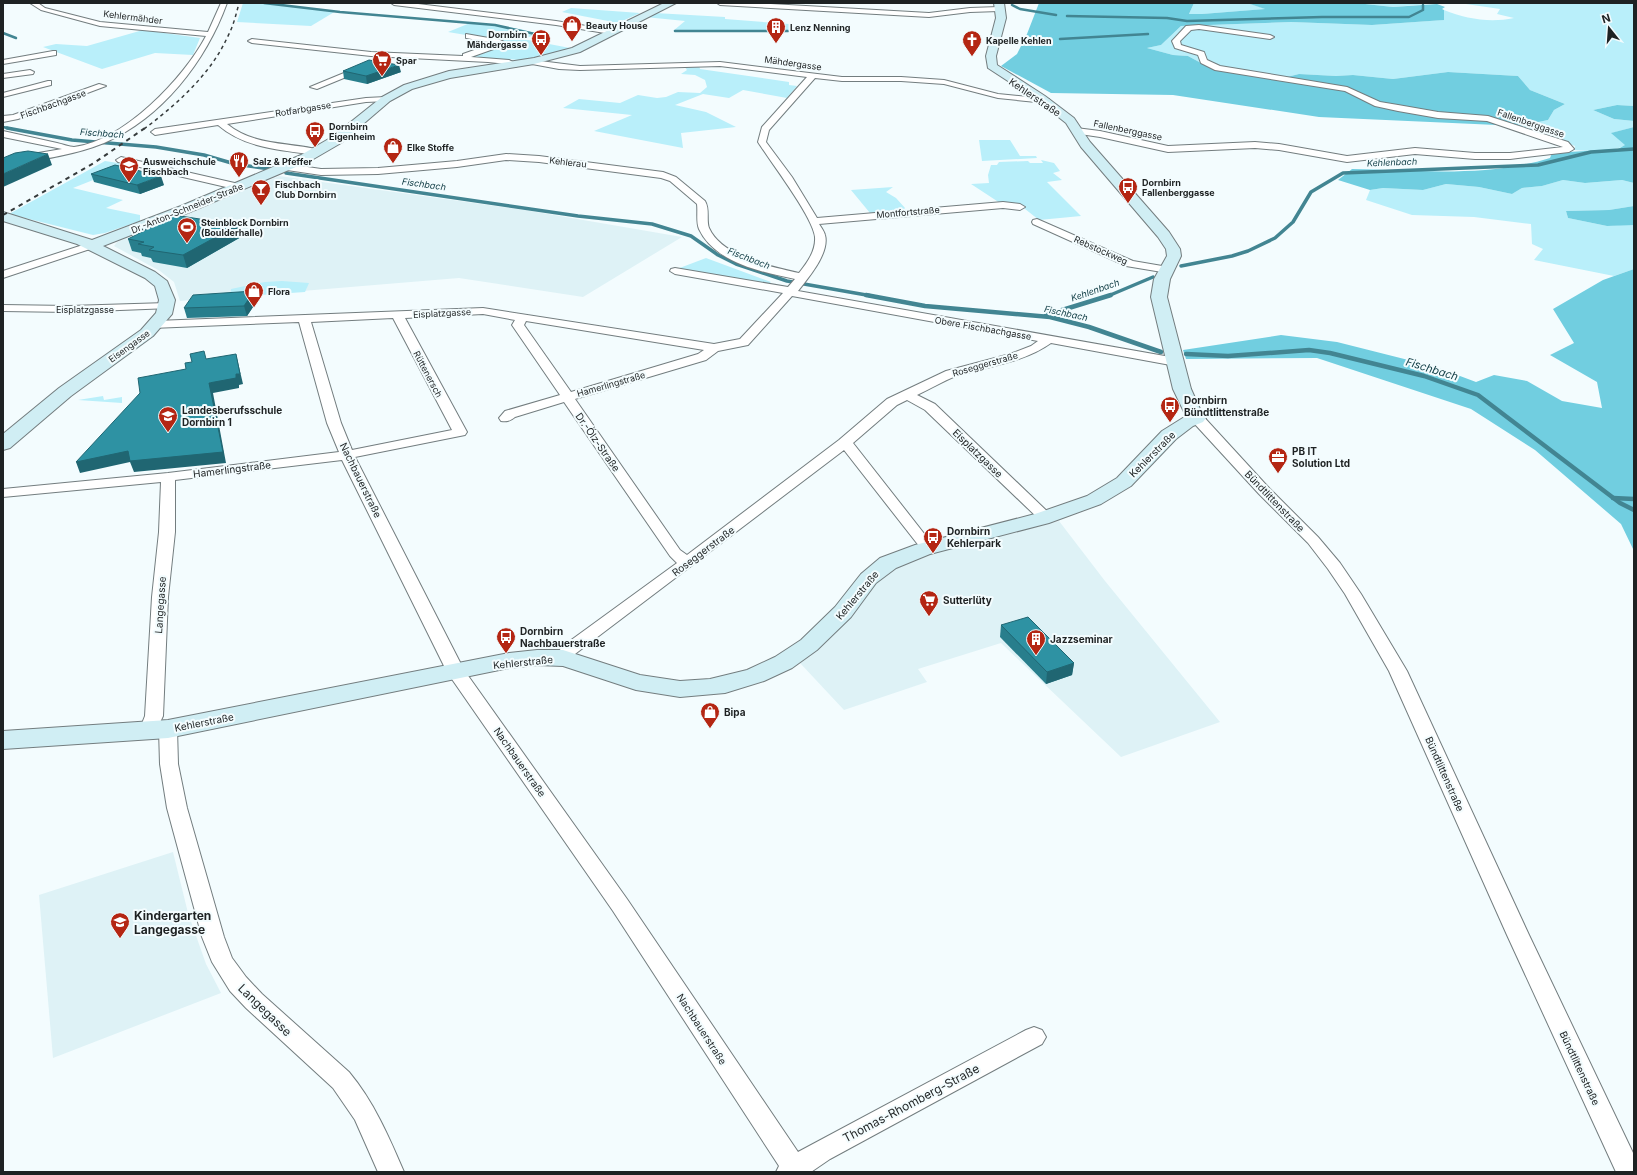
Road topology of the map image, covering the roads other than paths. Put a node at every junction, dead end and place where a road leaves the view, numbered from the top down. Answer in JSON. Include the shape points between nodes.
{"nodes":[{"id":1,"x":33,"y":3,"type":"edge"},
{"id":2,"x":224,"y":3,"type":"edge"},
{"id":3,"x":394,"y":3,"type":"edge"},
{"id":4,"x":671,"y":3,"type":"edge"},
{"id":5,"x":720,"y":3,"type":"edge"},
{"id":6,"x":999,"y":6,"type":"edge"},
{"id":7,"x":611,"y":32,"type":"junction"},
{"id":8,"x":210,"y":34,"type":"junction"},
{"id":9,"x":469,"y":36,"type":"dead end"},
{"id":10,"x":1270,"y":36,"type":"dead end"},
{"id":11,"x":252,"y":41,"type":"dead end"},
{"id":12,"x":53,"y":53,"type":"dead end"},
{"id":13,"x":394,"y":55,"type":"junction"},
{"id":14,"x":461,"y":58,"type":"junction"},
{"id":15,"x":3,"y":62,"type":"edge"},
{"id":16,"x":535,"y":62,"type":"junction"},
{"id":17,"x":515,"y":65,"type":"junction"},
{"id":18,"x":30,"y":72,"type":"dead end"},
{"id":19,"x":3,"y":76,"type":"edge"},
{"id":20,"x":812,"y":76,"type":"junction"},
{"id":21,"x":48,"y":83,"type":"dead end"},
{"id":22,"x":102,"y":86,"type":"dead end"},
{"id":23,"x":314,"y":87,"type":"dead end"},
{"id":24,"x":3,"y":95,"type":"edge"},
{"id":25,"x":386,"y":99,"type":"junction"},
{"id":26,"x":1046,"y":101,"type":"junction"},
{"id":27,"x":3,"y":119,"type":"edge"},
{"id":28,"x":220,"y":122,"type":"junction"},
{"id":29,"x":1076,"y":131,"type":"junction"},
{"id":30,"x":155,"y":132,"type":"dead end"},
{"id":31,"x":3,"y":134,"type":"edge"},
{"id":32,"x":74,"y":149,"type":"junction"},
{"id":33,"x":317,"y":152,"type":"junction"},
{"id":34,"x":121,"y":160,"type":"dead end"},
{"id":35,"x":3,"y":162,"type":"edge"},
{"id":36,"x":287,"y":166,"type":"junction"},
{"id":37,"x":239,"y":187,"type":"junction"},
{"id":38,"x":1020,"y":208,"type":"dead end"},
{"id":39,"x":3,"y":216,"type":"edge"},
{"id":40,"x":813,"y":221,"type":"junction"},
{"id":41,"x":1037,"y":222,"type":"dead end"},
{"id":42,"x":92,"y":245,"type":"junction"},
{"id":43,"x":1168,"y":270,"type":"junction"},
{"id":44,"x":675,"y":271,"type":"dead end"},
{"id":45,"x":3,"y":275,"type":"edge"},
{"id":46,"x":797,"y":284,"type":"junction"},
{"id":47,"x":167,"y":306,"type":"junction"},
{"id":48,"x":3,"y":308,"type":"edge"},
{"id":49,"x":399,"y":315,"type":"junction"},
{"id":50,"x":524,"y":317,"type":"junction"},
{"id":51,"x":306,"y":319,"type":"junction"},
{"id":52,"x":156,"y":325,"type":"junction"},
{"id":53,"x":1048,"y":340,"type":"junction"},
{"id":54,"x":720,"y":347,"type":"junction"},
{"id":55,"x":1176,"y":362,"type":"junction"},
{"id":56,"x":906,"y":394,"type":"junction"},
{"id":57,"x":567,"y":397,"type":"junction"},
{"id":58,"x":506,"y":418,"type":"dead end"},
{"id":59,"x":1197,"y":418,"type":"junction"},
{"id":60,"x":460,"y":432,"type":"joint"},
{"id":61,"x":844,"y":443,"type":"junction"},
{"id":62,"x":3,"y":444,"type":"edge"},
{"id":63,"x":347,"y":455,"type":"junction"},
{"id":64,"x":168,"y":477,"type":"junction"},
{"id":65,"x":3,"y":493,"type":"edge"},
{"id":66,"x":1046,"y":518,"type":"junction"},
{"id":67,"x":928,"y":548,"type":"junction"},
{"id":68,"x":687,"y":563,"type":"junction"},
{"id":69,"x":562,"y":658,"type":"junction"},
{"id":70,"x":456,"y":672,"type":"junction"},
{"id":71,"x":158,"y":730,"type":"junction"},
{"id":72,"x":3,"y":740,"type":"edge"},
{"id":73,"x":1034,"y":1037,"type":"dead end"},
{"id":74,"x":794,"y":1171,"type":"edge"},
{"id":75,"x":391,"y":1172,"type":"edge"},
{"id":76,"x":1628,"y":1172,"type":"edge"}],
"edges":[{"from":1,"to":8,"type":"street","name":"Kehlermähder","via":[[43,9],[100,24]]},
{"from":2,"to":8,"type":"street"},
{"from":3,"to":7,"type":"street"},
{"from":4,"to":7,"type":"street","name":"Dr.-Anton-Schneider-Straße"},
{"from":5,"to":6,"type":"street","via":[[929,16]]},
{"from":6,"to":26,"type":"street","name":"Kehlerstraße","via":[[1001,18],[991,64],[996,70]]},
{"from":7,"to":16,"type":"street","name":"Dr.-Anton-Schneider-Straße","via":[[576,50]]},
{"from":8,"to":32,"type":"street","via":[[172,89],[142,116],[101,141]]},
{"from":9,"to":14,"type":"street","via":[[500,44]]},
{"from":10,"to":29,"type":"street","name":"Fallenberggasse","via":[[1199,27],[1189,28],[1176,41],[1178,46],[1201,54],[1204,61],[1218,68],[1346,88],[1378,104],[1398,108],[1438,115],[1488,119],[1565,144],[1569,149],[1510,156],[1398,152],[1347,159],[1255,145],[1168,149]]},
{"from":11,"to":13,"type":"street"},
{"from":12,"to":15,"type":"street"},
{"from":13,"to":14,"type":"street"},
{"from":13,"to":23,"type":"street"},
{"from":14,"to":17,"type":"street","via":[[509,62]]},
{"from":16,"to":17,"type":"street","name":"Dr.-Anton-Schneider-Straße"},
{"from":16,"to":20,"type":"street","name":"Mähdergasse","via":[[580,68],[720,64]]},
{"from":17,"to":25,"type":"street","name":"Dr.-Anton-Schneider-Straße","via":[[428,80],[401,90]]},
{"from":18,"to":19,"type":"street"},
{"from":20,"to":26,"type":"street","name":"Mähdergasse","via":[[929,80],[951,83],[998,96]]},
{"from":20,"to":40,"type":"street","via":[[765,129],[762,142]]},
{"from":21,"to":24,"type":"street"},
{"from":22,"to":27,"type":"street","name":"Fischbachgasse"},
{"from":25,"to":28,"type":"street","name":"Rotfarbgasse"},
{"from":25,"to":33,"type":"street","name":"Dr.-Anton-Schneider-Straße","via":[[347,133]]},
{"from":26,"to":29,"type":"street","name":"Kehlerstraße","via":[[1070,121]]},
{"from":28,"to":30,"type":"street","name":"Rotfarbgasse"},
{"from":28,"to":33,"type":"street","via":[[227,130],[250,140]]},
{"from":29,"to":43,"type":"street","name":"Kehlerstraße","via":[[1119,185],[1164,235],[1173,249],[1174,256]]},
{"from":31,"to":32,"type":"street"},
{"from":32,"to":35,"type":"street"},
{"from":33,"to":36,"type":"street","name":"Dr.-Anton-Schneider-Straße"},
{"from":34,"to":37,"type":"street"},
{"from":36,"to":37,"type":"street","name":"Dr.-Anton-Schneider-Straße"},
{"from":36,"to":46,"type":"street","name":"Kehlerau","via":[[321,172],[378,171],[506,157],[663,176],[673,180],[702,203],[704,226],[710,239],[723,250]]},
{"from":37,"to":42,"type":"street","name":"Dr.-Anton-Schneider-Straße"},
{"from":38,"to":40,"type":"street","name":"Montfortstraße","via":[[1003,205]]},
{"from":39,"to":42,"type":"street"},
{"from":40,"to":46,"type":"street","via":[[820,236],[819,248]]},
{"from":41,"to":43,"type":"street","name":"Rebstockweg","via":[[1130,264]]},
{"from":42,"to":45,"type":"street","name":"Dr.-Anton-Schneider-Straße"},
{"from":42,"to":47,"type":"street","via":[[150,274],[162,284]]},
{"from":43,"to":55,"type":"street","name":"Kehlerstraße","via":[[1162,279],[1160,297]]},
{"from":44,"to":46,"type":"street","name":"Obere Fischbachgasse"},
{"from":46,"to":53,"type":"street","name":"Obere Fischbachgasse","via":[[799,295]]},
{"from":46,"to":54,"type":"street","via":[[744,342]]},
{"from":47,"to":48,"type":"street","name":"Eisplatzgasse"},
{"from":47,"to":52,"type":"street","name":"Eisengasse"},
{"from":49,"to":50,"type":"street","name":"Eisplatzgasse","via":[[483,311]]},
{"from":49,"to":51,"type":"street","name":"Eisplatzgasse"},
{"from":49,"to":60,"type":"street","name":"Rüttenersch"},
{"from":50,"to":54,"type":"street","name":"Eisplatzgasse"},
{"from":50,"to":57,"type":"street","name":"Dr.-Ölz-Straße","via":[[518,325]]},
{"from":51,"to":52,"type":"street","name":"Eisplatzgasse"},
{"from":51,"to":63,"type":"street","name":"Nachbauerstraße","via":[[305,323],[334,423]]},
{"from":52,"to":62,"type":"street","name":"Eisengasse","via":[[65,392]]},
{"from":53,"to":55,"type":"street","name":"Obere Fischbachgasse"},
{"from":53,"to":56,"type":"street","name":"Roseggerstraße","via":[[1014,357],[950,374]]},
{"from":54,"to":57,"type":"street","name":"Hamerlingstraße","via":[[702,357]]},
{"from":55,"to":59,"type":"street","name":"Kehlerstraße","via":[[1186,399]]},
{"from":56,"to":61,"type":"street","name":"Roseggerstraße","via":[[892,402]]},
{"from":56,"to":66,"type":"street","name":"Eisplatzgasse","via":[[930,407]]},
{"from":57,"to":58,"type":"street","name":"Hamerlingstraße","via":[[510,414]]},
{"from":57,"to":68,"type":"street","name":"Dr.-Ölz-Straße","via":[[675,552]]},
{"from":59,"to":66,"type":"street","name":"Kehlerstraße","via":[[1186,422],[1170,434],[1131,476],[1113,490],[1092,502]]},
{"from":59,"to":76,"type":"street","name":"Bündtlittenstraße","via":[[1330,561],[1353,594],[1398,671]]},
{"from":60,"to":63,"type":"street","name":"Hamerlingstraße"},
{"from":61,"to":67,"type":"street","via":[[851,448]]},
{"from":61,"to":68,"type":"street","name":"Roseggerstraße"},
{"from":63,"to":64,"type":"street","name":"Hamerlingstraße"},
{"from":63,"to":70,"type":"street","name":"Nachbauerstraße"},
{"from":64,"to":65,"type":"street","name":"Hamerlingstraße"},
{"from":64,"to":71,"type":"street","name":"Langegasse","via":[[167,532],[160,597],[154,716]]},
{"from":66,"to":67,"type":"street","name":"Kehlerstraße"},
{"from":67,"to":69,"type":"street","name":"Kehlerstraße","via":[[900,557],[877,570],[814,642],[770,671],[741,681],[684,690],[655,687]]},
{"from":68,"to":69,"type":"street","name":"Roseggerstraße","via":[[569,650]]},
{"from":69,"to":70,"type":"street","name":"Kehlerstraße","via":[[519,660]]},
{"from":70,"to":71,"type":"street","name":"Kehlerstraße"},
{"from":70,"to":74,"type":"street","name":"Nachbauerstraße","via":[[620,905]]},
{"from":71,"to":72,"type":"street","name":"Kehlerstraße"},
{"from":71,"to":75,"type":"street","name":"Langegasse","via":[[169,764],[177,808],[212,937],[223,962],[254,1001],[341,1080],[354,1095],[377,1138]]},
{"from":73,"to":74,"type":"street","name":"Thomas-Rhomberg-Straße","via":[[821,1150]]}]}
